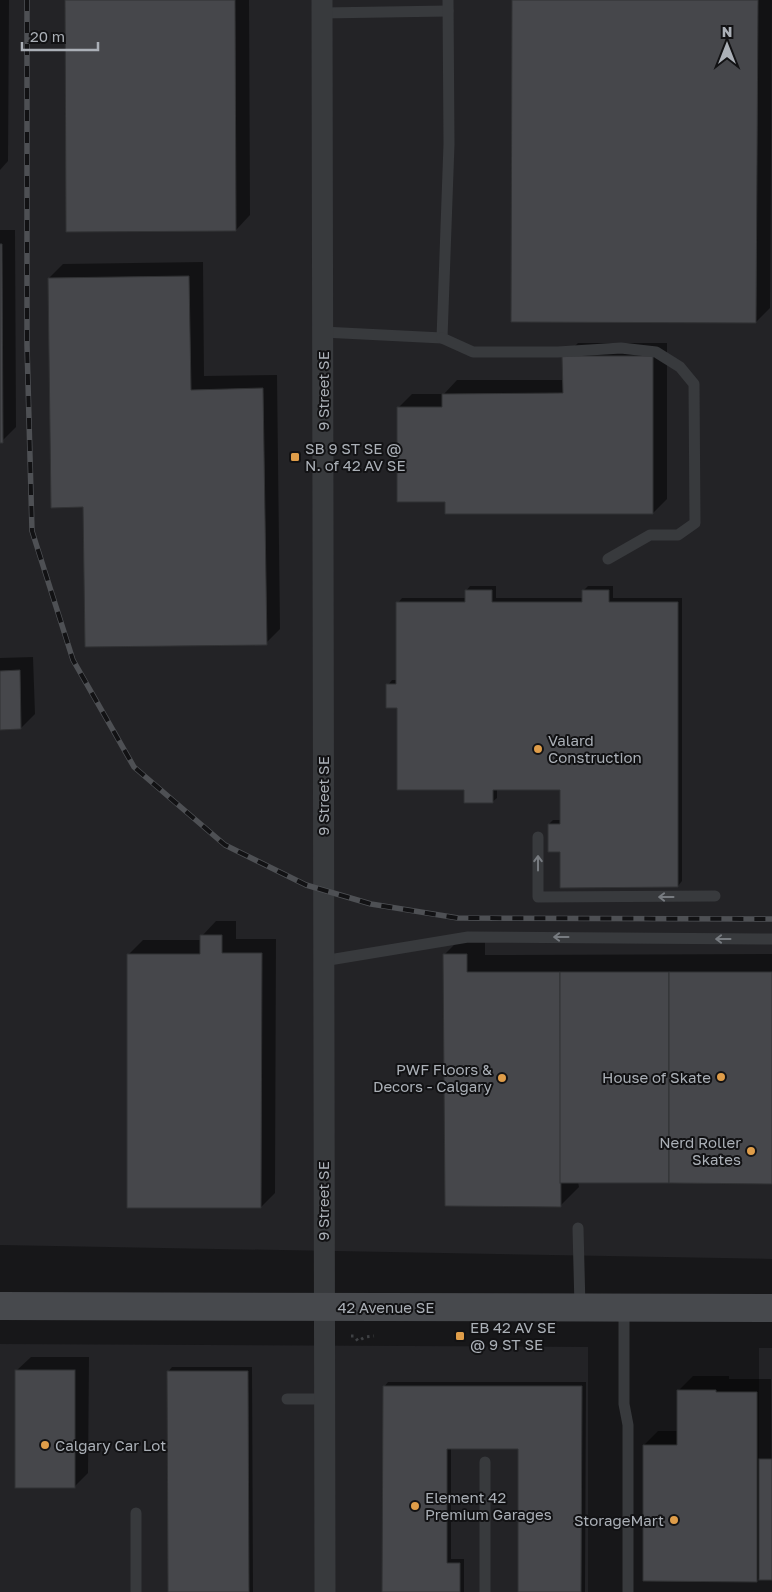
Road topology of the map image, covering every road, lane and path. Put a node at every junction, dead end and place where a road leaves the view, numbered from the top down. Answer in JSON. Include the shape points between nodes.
{"nodes":[{"id":1,"x":322,"y":6,"type":"edge"},
{"id":2,"x":448,"y":6,"type":"edge"},
{"id":3,"x":323,"y":332,"type":"junction"},
{"id":4,"x":442,"y":338,"type":"junction"},
{"id":5,"x":608,"y":559,"type":"dead end"},
{"id":6,"x":538,"y":837,"type":"dead end"},
{"id":7,"x":715,"y":896,"type":"dead end"},
{"id":8,"x":772,"y":939,"type":"edge"},
{"id":9,"x":323,"y":961,"type":"junction"},
{"id":10,"x":578,"y":1228,"type":"dead end"},
{"id":11,"x":0,"y":1306,"type":"edge"},
{"id":12,"x":323,"y":1307,"type":"junction"},
{"id":13,"x":580,"y":1308,"type":"junction"},
{"id":14,"x":624,"y":1308,"type":"junction"},
{"id":15,"x":772,"y":1308,"type":"edge"},
{"id":16,"x":287,"y":1399,"type":"dead end"},
{"id":17,"x":324,"y":1399,"type":"junction"},
{"id":18,"x":485,"y":1462,"type":"dead end"},
{"id":19,"x":136,"y":1513,"type":"dead end"},
{"id":20,"x":136,"y":1592,"type":"edge"},
{"id":21,"x":325,"y":1592,"type":"edge"},
{"id":22,"x":485,"y":1592,"type":"edge"},
{"id":23,"x":628,"y":1592,"type":"edge"}],
"edges":[{"from":1,"to":2,"type":"lane"},
{"from":1,"to":3,"type":"street","name":"9 Street SE"},
{"from":2,"to":4,"type":"lane","via":[[449,144]]},
{"from":3,"to":4,"type":"lane"},
{"from":3,"to":9,"type":"street","name":"9 Street SE"},
{"from":4,"to":5,"type":"lane","via":[[474,352],[621,348],[656,352],[680,367],[694,384],[695,523],[678,535],[650,535]]},
{"from":7,"to":6,"type":"lane","one_way":true,"via":[[538,897]]},
{"from":8,"to":9,"type":"lane","one_way":true,"via":[[468,937]]},
{"from":9,"to":12,"type":"street","name":"9 Street SE"},
{"from":10,"to":13,"type":"lane"},
{"from":11,"to":12,"type":"street","name":"42 Avenue SE"},
{"from":12,"to":13,"type":"street","name":"42 Avenue SE"},
{"from":12,"to":17,"type":"street","name":"9 Street SE"},
{"from":13,"to":14,"type":"street","name":"42 Avenue SE"},
{"from":14,"to":15,"type":"street","name":"42 Avenue SE"},
{"from":14,"to":23,"type":"lane"},
{"from":16,"to":17,"type":"lane"},
{"from":17,"to":21,"type":"street","name":"9 Street SE"},
{"from":18,"to":22,"type":"lane"},
{"from":19,"to":20,"type":"lane"}]}
